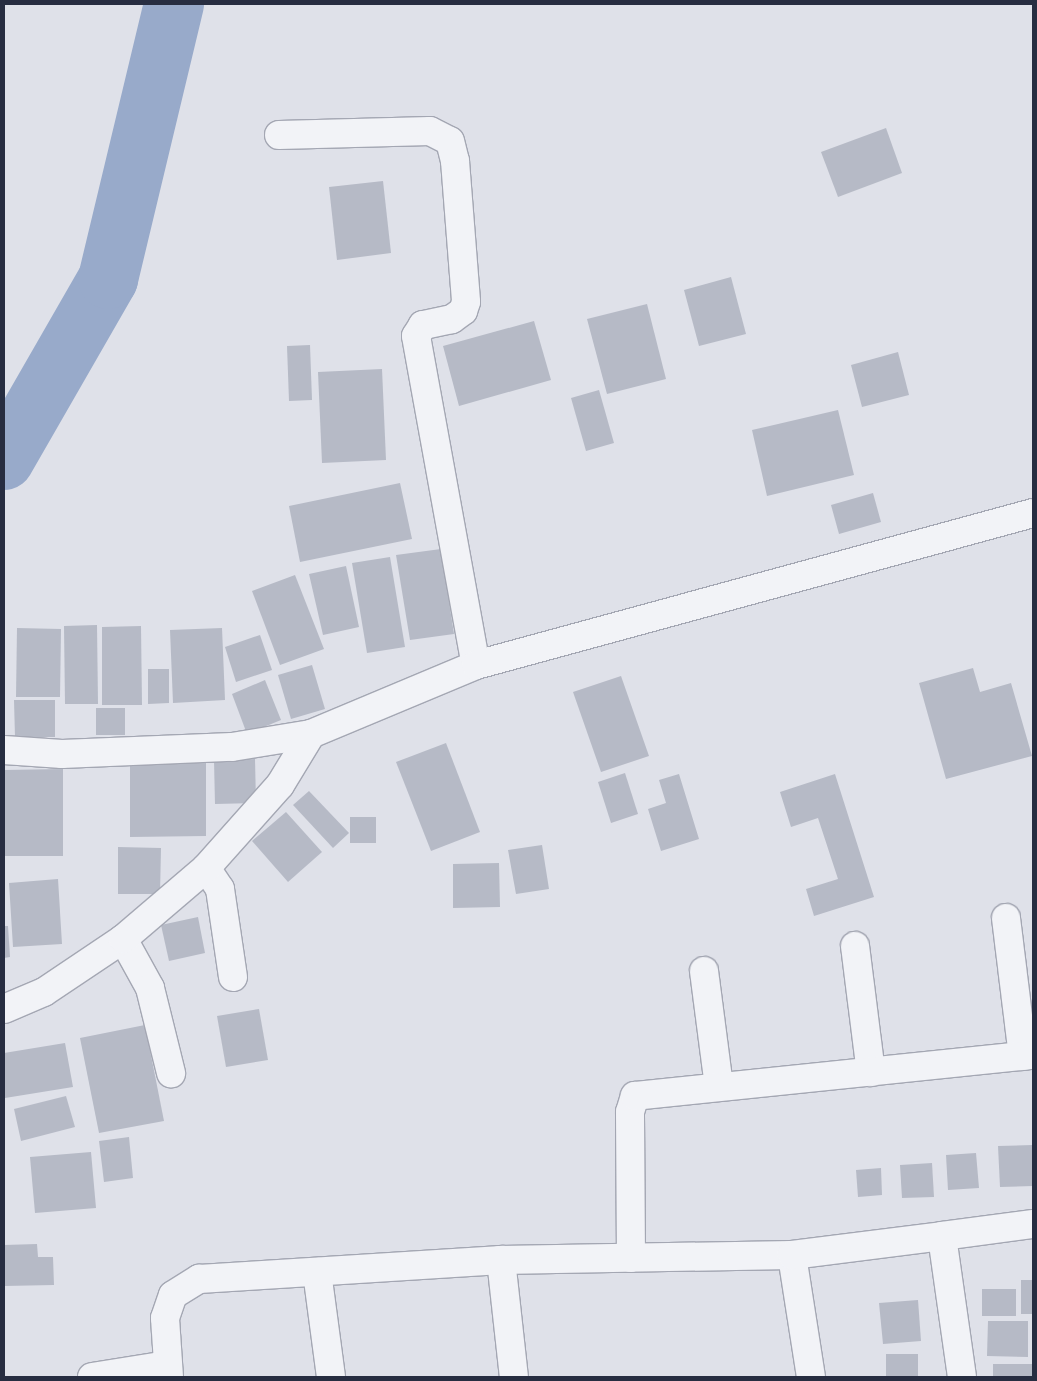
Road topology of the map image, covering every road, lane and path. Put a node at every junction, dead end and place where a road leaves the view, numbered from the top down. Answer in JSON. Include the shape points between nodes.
{"nodes":[{"id":1,"x":279,"y":135,"type":"dead end"},
{"id":2,"x":1033,"y":513,"type":"edge"},
{"id":3,"x":476,"y":665,"type":"junction"},
{"id":4,"x":311,"y":734,"type":"junction"},
{"id":5,"x":4,"y":750,"type":"edge"},
{"id":6,"x":206,"y":868,"type":"junction"},
{"id":7,"x":1006,"y":918,"type":"dead end"},
{"id":8,"x":123,"y":939,"type":"junction"},
{"id":9,"x":855,"y":946,"type":"dead end"},
{"id":10,"x":704,"y":971,"type":"dead end"},
{"id":11,"x":233,"y":977,"type":"dead end"},
{"id":12,"x":4,"y":1009,"type":"edge"},
{"id":13,"x":1028,"y":1056,"type":"edge"},
{"id":14,"x":870,"y":1072,"type":"junction"},
{"id":15,"x":171,"y":1073,"type":"dead end"},
{"id":16,"x":719,"y":1086,"type":"junction"},
{"id":17,"x":1033,"y":1224,"type":"edge"},
{"id":18,"x":942,"y":1236,"type":"junction"},
{"id":19,"x":792,"y":1255,"type":"junction"},
{"id":20,"x":631,"y":1258,"type":"junction"},
{"id":21,"x":501,"y":1260,"type":"junction"},
{"id":22,"x":317,"y":1272,"type":"junction"},
{"id":23,"x":168,"y":1371,"type":"edge"},
{"id":24,"x":92,"y":1377,"type":"edge"},
{"id":25,"x":331,"y":1377,"type":"edge"},
{"id":26,"x":514,"y":1377,"type":"edge"},
{"id":27,"x":811,"y":1377,"type":"edge"},
{"id":28,"x":962,"y":1377,"type":"edge"}],
"edges":[{"from":1,"to":3,"type":"street","via":[[430,131],[450,141],[455,161],[466,302],[463,311],[452,318],[423,325],[416,336]]},
{"from":2,"to":3,"type":"street"},
{"from":3,"to":4,"type":"street"},
{"from":4,"to":5,"type":"street","via":[[232,747],[62,754]]},
{"from":4,"to":6,"type":"street","via":[[280,785]]},
{"from":6,"to":8,"type":"street"},
{"from":6,"to":11,"type":"street","via":[[220,889]]},
{"from":7,"to":13,"type":"street"},
{"from":8,"to":12,"type":"street","via":[[44,992]]},
{"from":8,"to":15,"type":"street","via":[[150,988]]},
{"from":9,"to":14,"type":"street"},
{"from":10,"to":16,"type":"street"},
{"from":13,"to":14,"type":"street"},
{"from":14,"to":16,"type":"street"},
{"from":16,"to":20,"type":"street","via":[[635,1096],[630,1112]]},
{"from":17,"to":18,"type":"street"},
{"from":18,"to":19,"type":"street"},
{"from":18,"to":28,"type":"street"},
{"from":19,"to":20,"type":"street"},
{"from":19,"to":27,"type":"street"},
{"from":20,"to":21,"type":"street"},
{"from":21,"to":22,"type":"street"},
{"from":21,"to":26,"type":"street"},
{"from":22,"to":23,"type":"street","via":[[199,1279],[173,1295],[165,1318]]},
{"from":22,"to":25,"type":"street"},
{"from":23,"to":24,"type":"street"}]}
